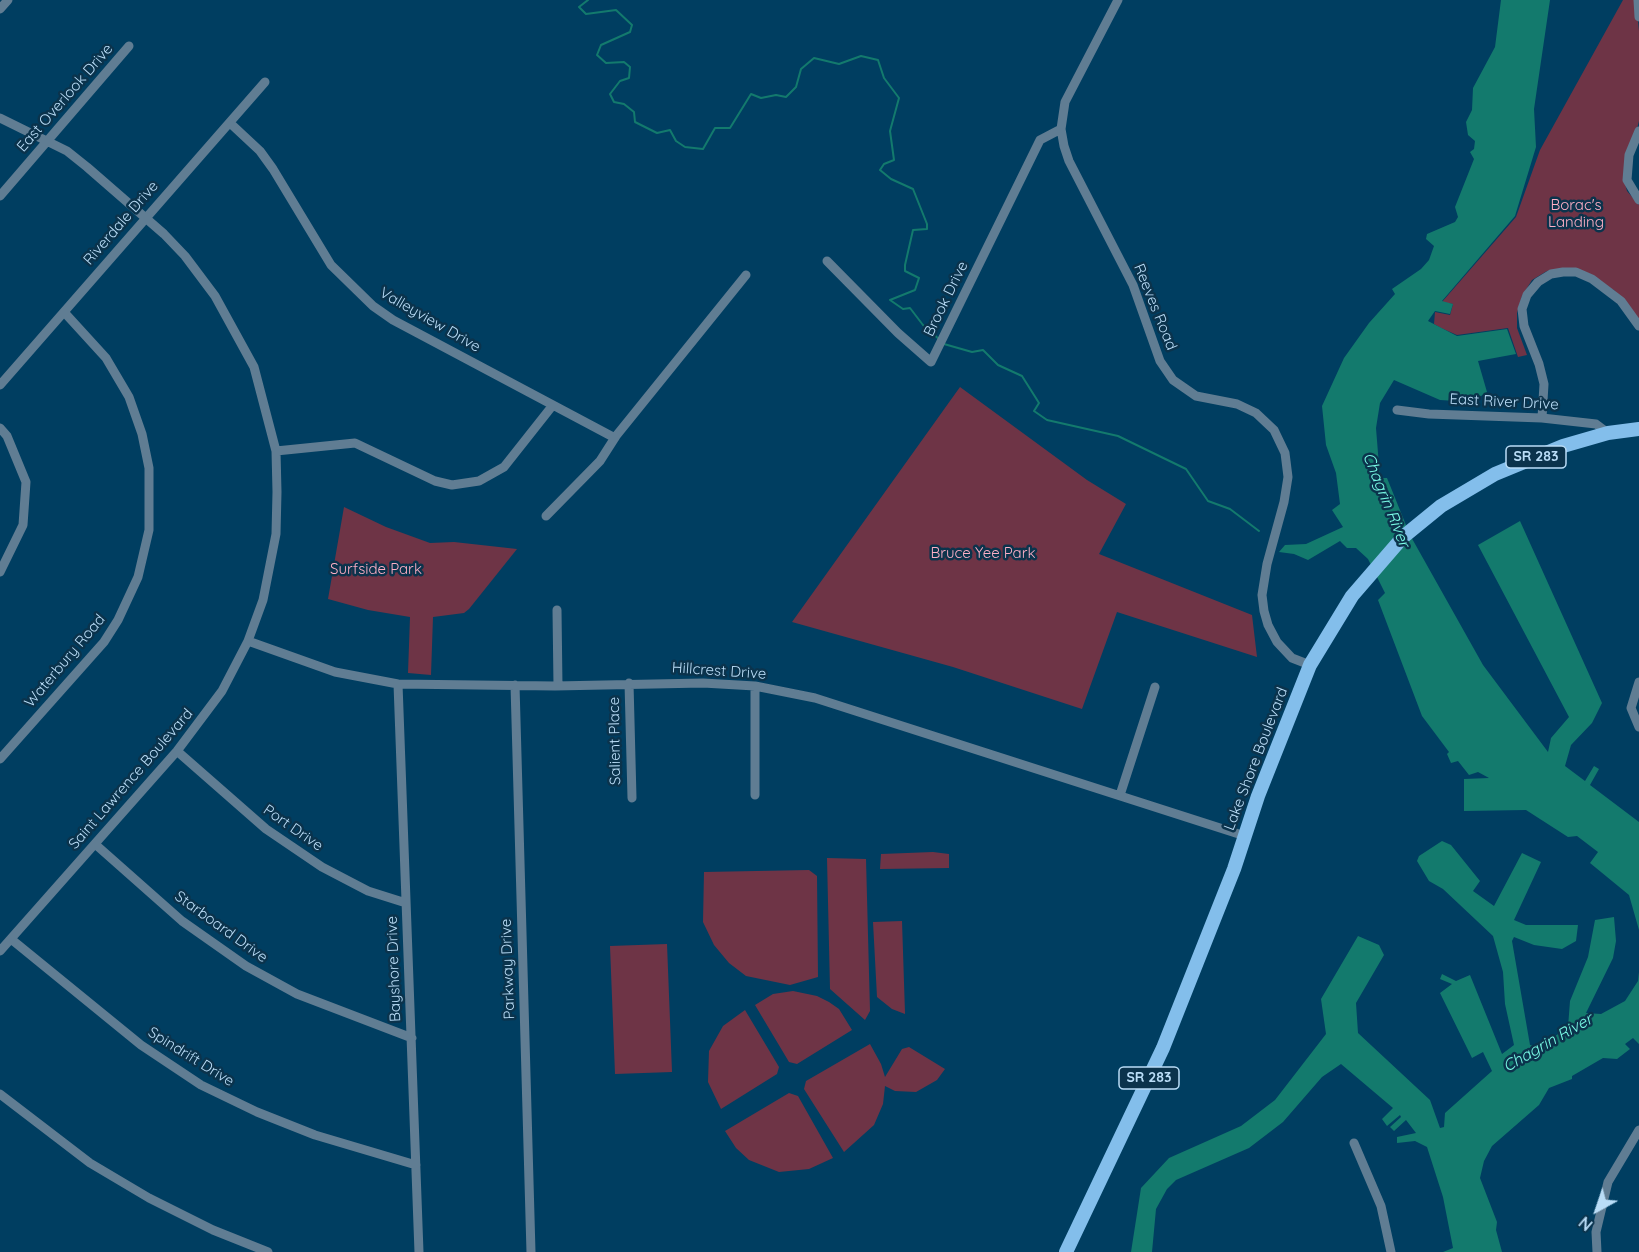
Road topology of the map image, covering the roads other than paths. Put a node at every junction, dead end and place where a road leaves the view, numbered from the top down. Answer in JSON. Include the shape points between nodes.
{"nodes":[{"id":1,"x":8,"y":0,"type":"edge"},
{"id":2,"x":1118,"y":0,"type":"edge"},
{"id":3,"x":1638,"y":0,"type":"edge"},
{"id":4,"x":0,"y":9,"type":"edge"},
{"id":5,"x":1639,"y":17,"type":"edge"},
{"id":6,"x":129,"y":46,"type":"dead end"},
{"id":7,"x":265,"y":82,"type":"dead end"},
{"id":8,"x":0,"y":118,"type":"edge"},
{"id":9,"x":230,"y":123,"type":"junction"},
{"id":10,"x":1061,"y":129,"type":"junction"},
{"id":11,"x":1639,"y":131,"type":"edge"},
{"id":12,"x":48,"y":141,"type":"junction"},
{"id":13,"x":0,"y":196,"type":"edge"},
{"id":14,"x":1639,"y":200,"type":"edge"},
{"id":15,"x":145,"y":218,"type":"junction"},
{"id":16,"x":827,"y":261,"type":"dead end"},
{"id":17,"x":746,"y":275,"type":"dead end"},
{"id":18,"x":64,"y":312,"type":"junction"},
{"id":19,"x":1639,"y":326,"type":"edge"},
{"id":20,"x":0,"y":385,"type":"edge"},
{"id":21,"x":553,"y":405,"type":"junction"},
{"id":22,"x":1397,"y":410,"type":"dead end"},
{"id":23,"x":1542,"y":418,"type":"junction"},
{"id":24,"x":0,"y":428,"type":"edge"},
{"id":25,"x":1639,"y":429,"type":"edge"},
{"id":26,"x":1608,"y":432,"type":"junction"},
{"id":27,"x":615,"y":438,"type":"junction"},
{"id":28,"x":276,"y":451,"type":"junction"},
{"id":29,"x":546,"y":516,"type":"dead end"},
{"id":30,"x":0,"y":572,"type":"edge"},
{"id":31,"x":556,"y":610,"type":"dead end"},
{"id":32,"x":248,"y":641,"type":"junction"},
{"id":33,"x":1310,"y":665,"type":"junction"},
{"id":34,"x":1639,"y":682,"type":"edge"},
{"id":35,"x":629,"y":683,"type":"junction"},
{"id":36,"x":398,"y":684,"type":"junction"},
{"id":37,"x":516,"y":686,"type":"junction"},
{"id":38,"x":558,"y":686,"type":"junction"},
{"id":39,"x":755,"y":686,"type":"junction"},
{"id":40,"x":1155,"y":687,"type":"dead end"},
{"id":41,"x":1639,"y":727,"type":"edge"},
{"id":42,"x":177,"y":751,"type":"junction"},
{"id":43,"x":0,"y":759,"type":"edge"},
{"id":44,"x":754,"y":795,"type":"dead end"},
{"id":45,"x":1120,"y":795,"type":"junction"},
{"id":46,"x":632,"y":798,"type":"dead end"},
{"id":47,"x":1245,"y":836,"type":"junction"},
{"id":48,"x":95,"y":844,"type":"junction"},
{"id":49,"x":406,"y":903,"type":"junction"},
{"id":50,"x":11,"y":939,"type":"junction"},
{"id":51,"x":0,"y":951,"type":"edge"},
{"id":52,"x":412,"y":1038,"type":"junction"},
{"id":53,"x":0,"y":1094,"type":"edge"},
{"id":54,"x":1639,"y":1130,"type":"edge"},
{"id":55,"x":1354,"y":1143,"type":"dead end"},
{"id":56,"x":416,"y":1165,"type":"junction"},
{"id":57,"x":268,"y":1252,"type":"edge"},
{"id":58,"x":418,"y":1252,"type":"edge"},
{"id":59,"x":531,"y":1252,"type":"edge"},
{"id":60,"x":1066,"y":1252,"type":"edge"},
{"id":61,"x":1391,"y":1252,"type":"edge"},
{"id":62,"x":1598,"y":1252,"type":"edge"}],
"edges":[{"from":1,"to":4,"type":"street"},
{"from":2,"to":10,"type":"street","name":"Reeves Road","via":[[1065,102]]},
{"from":3,"to":5,"type":"street"},
{"from":6,"to":12,"type":"street","name":"East Overlook Drive"},
{"from":7,"to":9,"type":"street","name":"Riverdale Drive"},
{"from":8,"to":12,"type":"street","name":"Saint Lawrence Boulevard"},
{"from":9,"to":15,"type":"street","name":"Riverdale Drive"},
{"from":9,"to":21,"type":"street","name":"Valleyview Drive","via":[[273,169],[331,265],[357,293],[393,320]]},
{"from":10,"to":16,"type":"street","name":"Brook Drive","via":[[1040,140],[931,362]]},
{"from":10,"to":33,"type":"street","name":"Reeves Road","via":[[1069,161],[1133,285],[1160,361],[1173,380],[1196,396],[1237,404],[1257,413],[1274,430],[1288,477],[1267,564],[1264,612],[1278,642],[1292,658]]},
{"from":11,"to":14,"type":"street","via":[[1629,155],[1627,180]]},
{"from":12,"to":13,"type":"street","name":"East Overlook Drive"},
{"from":12,"to":15,"type":"street","name":"Saint Lawrence Boulevard","via":[[87,167]]},
{"from":15,"to":18,"type":"street","name":"Riverdale Drive"},
{"from":15,"to":28,"type":"street","name":"Saint Lawrence Boulevard","via":[[185,256],[236,331],[254,367]]},
{"from":17,"to":27,"type":"street"},
{"from":18,"to":20,"type":"street","name":"Riverdale Drive"},
{"from":18,"to":43,"type":"street","name":"Waterbury Road","via":[[106,358],[129,397],[149,468],[149,530],[138,576],[104,642]]},
{"from":19,"to":23,"type":"street","via":[[1620,301],[1576,272],[1551,274],[1538,282],[1522,309],[1544,384]]},
{"from":21,"to":27,"type":"street","name":"Valleyview Drive"},
{"from":21,"to":28,"type":"street","via":[[504,467],[479,481],[435,481],[355,443]]},
{"from":22,"to":23,"type":"street","name":"East River Drive"},
{"from":23,"to":26,"type":"street","name":"East River Drive","via":[[1596,424]]},
{"from":24,"to":30,"type":"street","via":[[27,482],[23,525]]},
{"from":25,"to":26,"type":"main road","name":"Lake Shore Boulevard","number":"SR 283"},
{"from":26,"to":33,"type":"main road","name":"Lake Shore Boulevard","number":"SR 283","via":[[1495,474],[1441,506],[1402,537],[1352,596]]},
{"from":27,"to":29,"type":"street","via":[[600,461]]},
{"from":28,"to":32,"type":"street","name":"Saint Lawrence Boulevard","via":[[276,534],[262,600]]},
{"from":31,"to":38,"type":"street"},
{"from":32,"to":36,"type":"street","name":"Hillcrest Drive","via":[[335,672]]},
{"from":32,"to":42,"type":"street","name":"Saint Lawrence Boulevard","via":[[222,692]]},
{"from":33,"to":47,"type":"main road","name":"Lake Shore Boulevard","number":"SR 283"},
{"from":34,"to":41,"type":"street","via":[[1631,708]]},
{"from":35,"to":38,"type":"street","name":"Hillcrest Drive"},
{"from":35,"to":39,"type":"street","name":"Hillcrest Drive"},
{"from":35,"to":46,"type":"street","name":"Salient Place"},
{"from":36,"to":37,"type":"street","name":"Hillcrest Drive"},
{"from":36,"to":49,"type":"street","name":"Bayshore Drive"},
{"from":37,"to":38,"type":"street","name":"Hillcrest Drive"},
{"from":37,"to":59,"type":"street","name":"Parkway Drive"},
{"from":39,"to":44,"type":"street"},
{"from":39,"to":45,"type":"street","name":"Hillcrest Drive","via":[[815,698]]},
{"from":40,"to":45,"type":"street"},
{"from":42,"to":48,"type":"street","name":"Saint Lawrence Boulevard"},
{"from":42,"to":49,"type":"street","name":"Port Drive","via":[[275,836],[368,891]]},
{"from":45,"to":47,"type":"street","name":"Hillcrest Drive"},
{"from":47,"to":60,"type":"main road","name":"Lake Shore Boulevard","number":"SR 283","via":[[1163,1048]]},
{"from":48,"to":50,"type":"street","name":"Saint Lawrence Boulevard"},
{"from":48,"to":52,"type":"street","name":"Starboard Drive","via":[[182,921],[246,966],[297,994]]},
{"from":49,"to":52,"type":"street","name":"Bayshore Drive"},
{"from":50,"to":51,"type":"street","name":"Saint Lawrence Boulevard"},
{"from":50,"to":56,"type":"street","name":"Spindrift Drive","via":[[141,1045],[201,1085],[315,1135]]},
{"from":52,"to":56,"type":"street","name":"Bayshore Drive"},
{"from":53,"to":57,"type":"street","via":[[90,1163],[213,1230]]},
{"from":54,"to":62,"type":"street","via":[[1608,1182],[1596,1232]]},
{"from":55,"to":61,"type":"street","via":[[1381,1206]]},
{"from":56,"to":58,"type":"street","name":"Bayshore Drive"}]}
